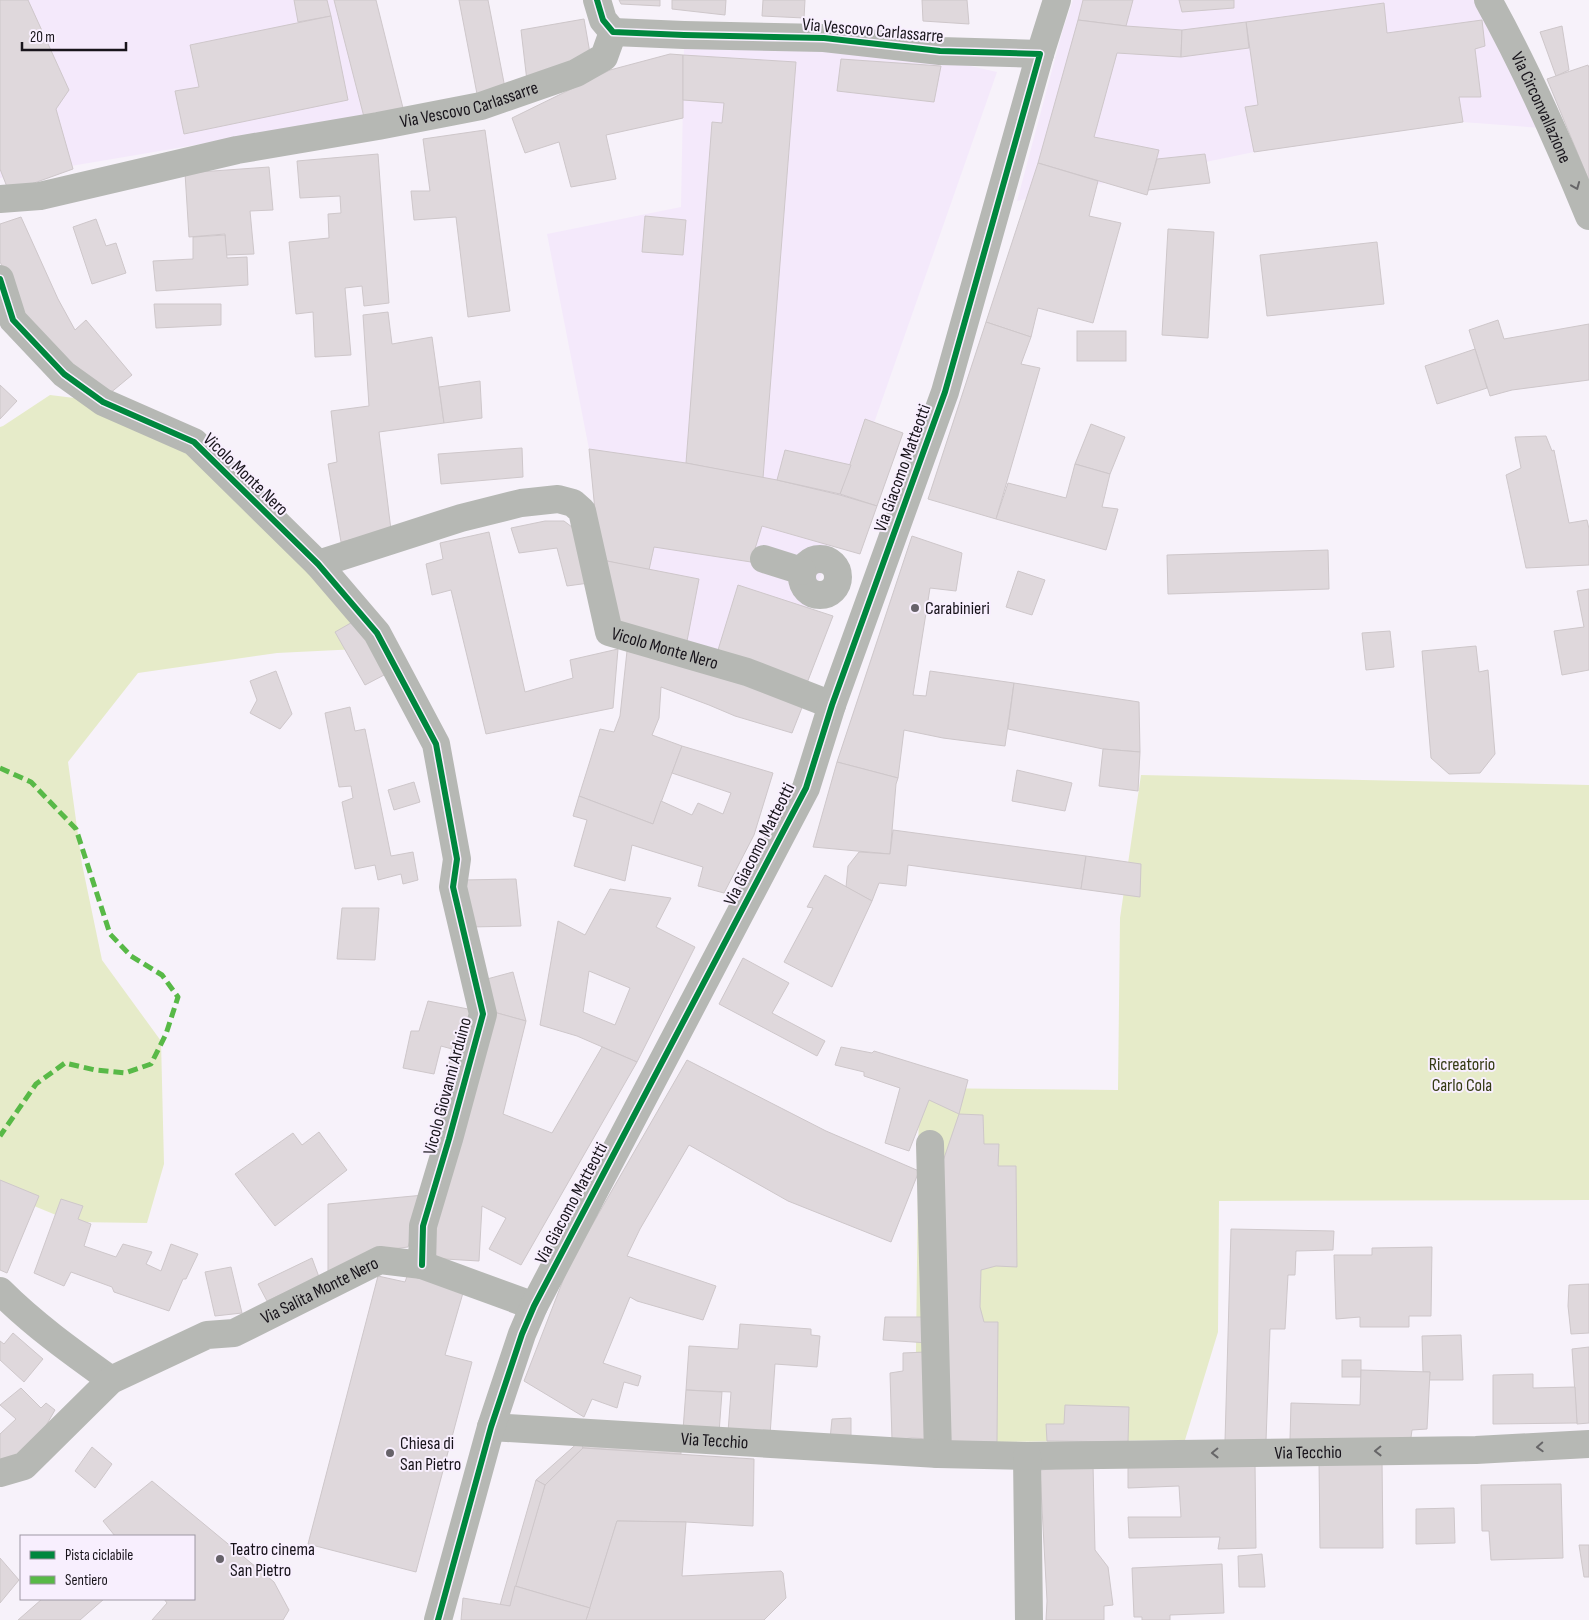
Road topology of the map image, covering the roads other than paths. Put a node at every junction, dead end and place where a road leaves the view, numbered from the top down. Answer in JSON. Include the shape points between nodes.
{"nodes":[{"id":1,"x":596,"y":0,"type":"edge"},
{"id":2,"x":1057,"y":0,"type":"edge"},
{"id":3,"x":1488,"y":0,"type":"edge"},
{"id":4,"x":613,"y":32,"type":"junction"},
{"id":5,"x":1040,"y":54,"type":"junction"},
{"id":6,"x":0,"y":199,"type":"edge"},
{"id":7,"x":1589,"y":216,"type":"edge"},
{"id":8,"x":0,"y":279,"type":"edge"},
{"id":9,"x":764,"y":560,"type":"dead end"},
{"id":10,"x":318,"y":564,"type":"junction"},
{"id":11,"x":872,"y":596,"type":"junction"},
{"id":12,"x":832,"y":705,"type":"junction"},
{"id":13,"x":930,"y":1144,"type":"dead end"},
{"id":14,"x":422,"y":1265,"type":"junction"},
{"id":15,"x":0,"y":1291,"type":"edge"},
{"id":16,"x":534,"y":1306,"type":"junction"},
{"id":17,"x":111,"y":1380,"type":"junction"},
{"id":18,"x":491,"y":1427,"type":"junction"},
{"id":19,"x":1589,"y":1444,"type":"edge"},
{"id":20,"x":938,"y":1454,"type":"junction"},
{"id":21,"x":1027,"y":1456,"type":"junction"},
{"id":22,"x":0,"y":1474,"type":"edge"},
{"id":23,"x":438,"y":1620,"type":"edge"},
{"id":24,"x":1029,"y":1620,"type":"edge"}],
"edges":[{"from":1,"to":4,"type":"street","via":[[603,20]]},
{"from":2,"to":5,"type":"street","name":"Via Giacomo Matteotti"},
{"from":3,"to":7,"type":"street","name":"Via Circonvallazione","one_way":true,"via":[[1556,137]]},
{"from":4,"to":5,"type":"street","name":"Via Vescovo Carlassarre","via":[[824,38],[940,51]]},
{"from":4,"to":6,"type":"street","name":"Via Vescovo Carlassarre","via":[[604,57],[576,74],[481,106],[237,150],[40,196]]},
{"from":5,"to":11,"type":"street","name":"Via Giacomo Matteotti","via":[[946,392]]},
{"from":8,"to":10,"type":"street","name":"Vicolo Monte Nero","via":[[13,320],[64,374],[103,402],[194,442]]},
{"from":9,"to":11,"type":"street","via":[[802,571],[803,585],[813,594],[828,593],[837,583]]},
{"from":10,"to":12,"type":"street","name":"Vicolo Monte Nero","via":[[461,518],[520,503],[558,499],[573,504],[582,512],[609,632],[747,672]]},
{"from":10,"to":14,"type":"street","name":"Vicolo Giovanni Arduino","via":[[377,633],[436,744],[457,859],[453,887],[483,1014],[423,1226]]},
{"from":11,"to":12,"type":"street","name":"Via Giacomo Matteotti"},
{"from":12,"to":16,"type":"street","name":"Via Giacomo Matteotti","via":[[806,788]]},
{"from":13,"to":20,"type":"street"},
{"from":14,"to":16,"type":"street","name":"Via Salita Monte Nero"},
{"from":14,"to":17,"type":"street","name":"Via Salita Monte Nero","via":[[380,1260],[234,1333],[206,1335]]},
{"from":15,"to":17,"type":"street","via":[[50,1337]]},
{"from":16,"to":18,"type":"street","name":"Via Giacomo Matteotti"},
{"from":17,"to":22,"type":"street","name":"Via Salita Monte Nero","via":[[24,1466]]},
{"from":18,"to":20,"type":"street","name":"Via Tecchio"},
{"from":18,"to":23,"type":"street","name":"Via Giacomo Matteotti"},
{"from":19,"to":21,"type":"street","name":"Via Tecchio","one_way":true,"via":[[1476,1450]]},
{"from":20,"to":21,"type":"street","name":"Via Tecchio"},
{"from":21,"to":24,"type":"street"}]}
